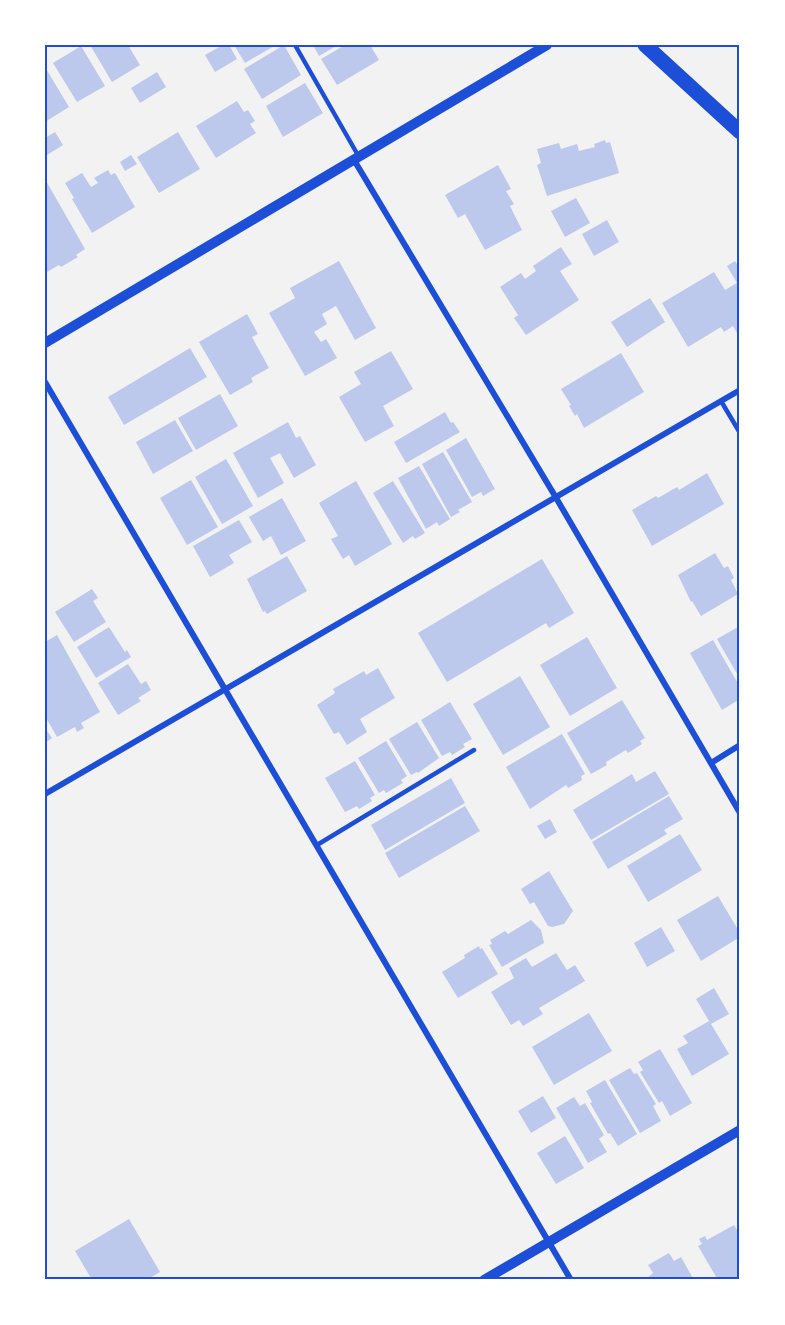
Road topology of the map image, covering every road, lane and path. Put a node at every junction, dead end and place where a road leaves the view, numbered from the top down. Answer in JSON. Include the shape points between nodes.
{"nodes":[{"id":1,"x":295,"y":45,"type":"edge"},
{"id":2,"x":547,"y":45,"type":"edge"},
{"id":3,"x":645,"y":45,"type":"edge"},
{"id":4,"x":740,"y":132,"type":"edge"},
{"id":5,"x":356,"y":159,"type":"junction"},
{"id":6,"x":45,"y":343,"type":"edge"},
{"id":7,"x":45,"y":382,"type":"edge"},
{"id":8,"x":740,"y":390,"type":"edge"},
{"id":9,"x":721,"y":401,"type":"junction"},
{"id":10,"x":740,"y":433,"type":"edge"},
{"id":11,"x":555,"y":496,"type":"junction"},
{"id":12,"x":226,"y":689,"type":"junction"},
{"id":13,"x":740,"y":745,"type":"edge"},
{"id":14,"x":474,"y":750,"type":"dead end"},
{"id":15,"x":711,"y":763,"type":"junction"},
{"id":16,"x":45,"y":794,"type":"edge"},
{"id":17,"x":740,"y":813,"type":"edge"},
{"id":18,"x":317,"y":845,"type":"junction"},
{"id":19,"x":740,"y":1130,"type":"edge"},
{"id":20,"x":548,"y":1242,"type":"junction"},
{"id":21,"x":484,"y":1280,"type":"edge"},
{"id":22,"x":570,"y":1280,"type":"edge"}],
"edges":[{"from":1,"to":5,"type":"lane"},
{"from":2,"to":5,"type":"street"},
{"from":3,"to":4,"type":"main road"},
{"from":5,"to":6,"type":"street"},
{"from":5,"to":11,"type":"street"},
{"from":7,"to":12,"type":"street"},
{"from":8,"to":9,"type":"street"},
{"from":9,"to":10,"type":"lane"},
{"from":9,"to":11,"type":"street"},
{"from":11,"to":12,"type":"street"},
{"from":11,"to":15,"type":"street"},
{"from":12,"to":16,"type":"street"},
{"from":12,"to":18,"type":"street"},
{"from":13,"to":15,"type":"street"},
{"from":14,"to":18,"type":"lane"},
{"from":15,"to":17,"type":"street"},
{"from":18,"to":20,"type":"street"},
{"from":19,"to":20,"type":"street"},
{"from":20,"to":21,"type":"street"},
{"from":20,"to":22,"type":"street"}]}
